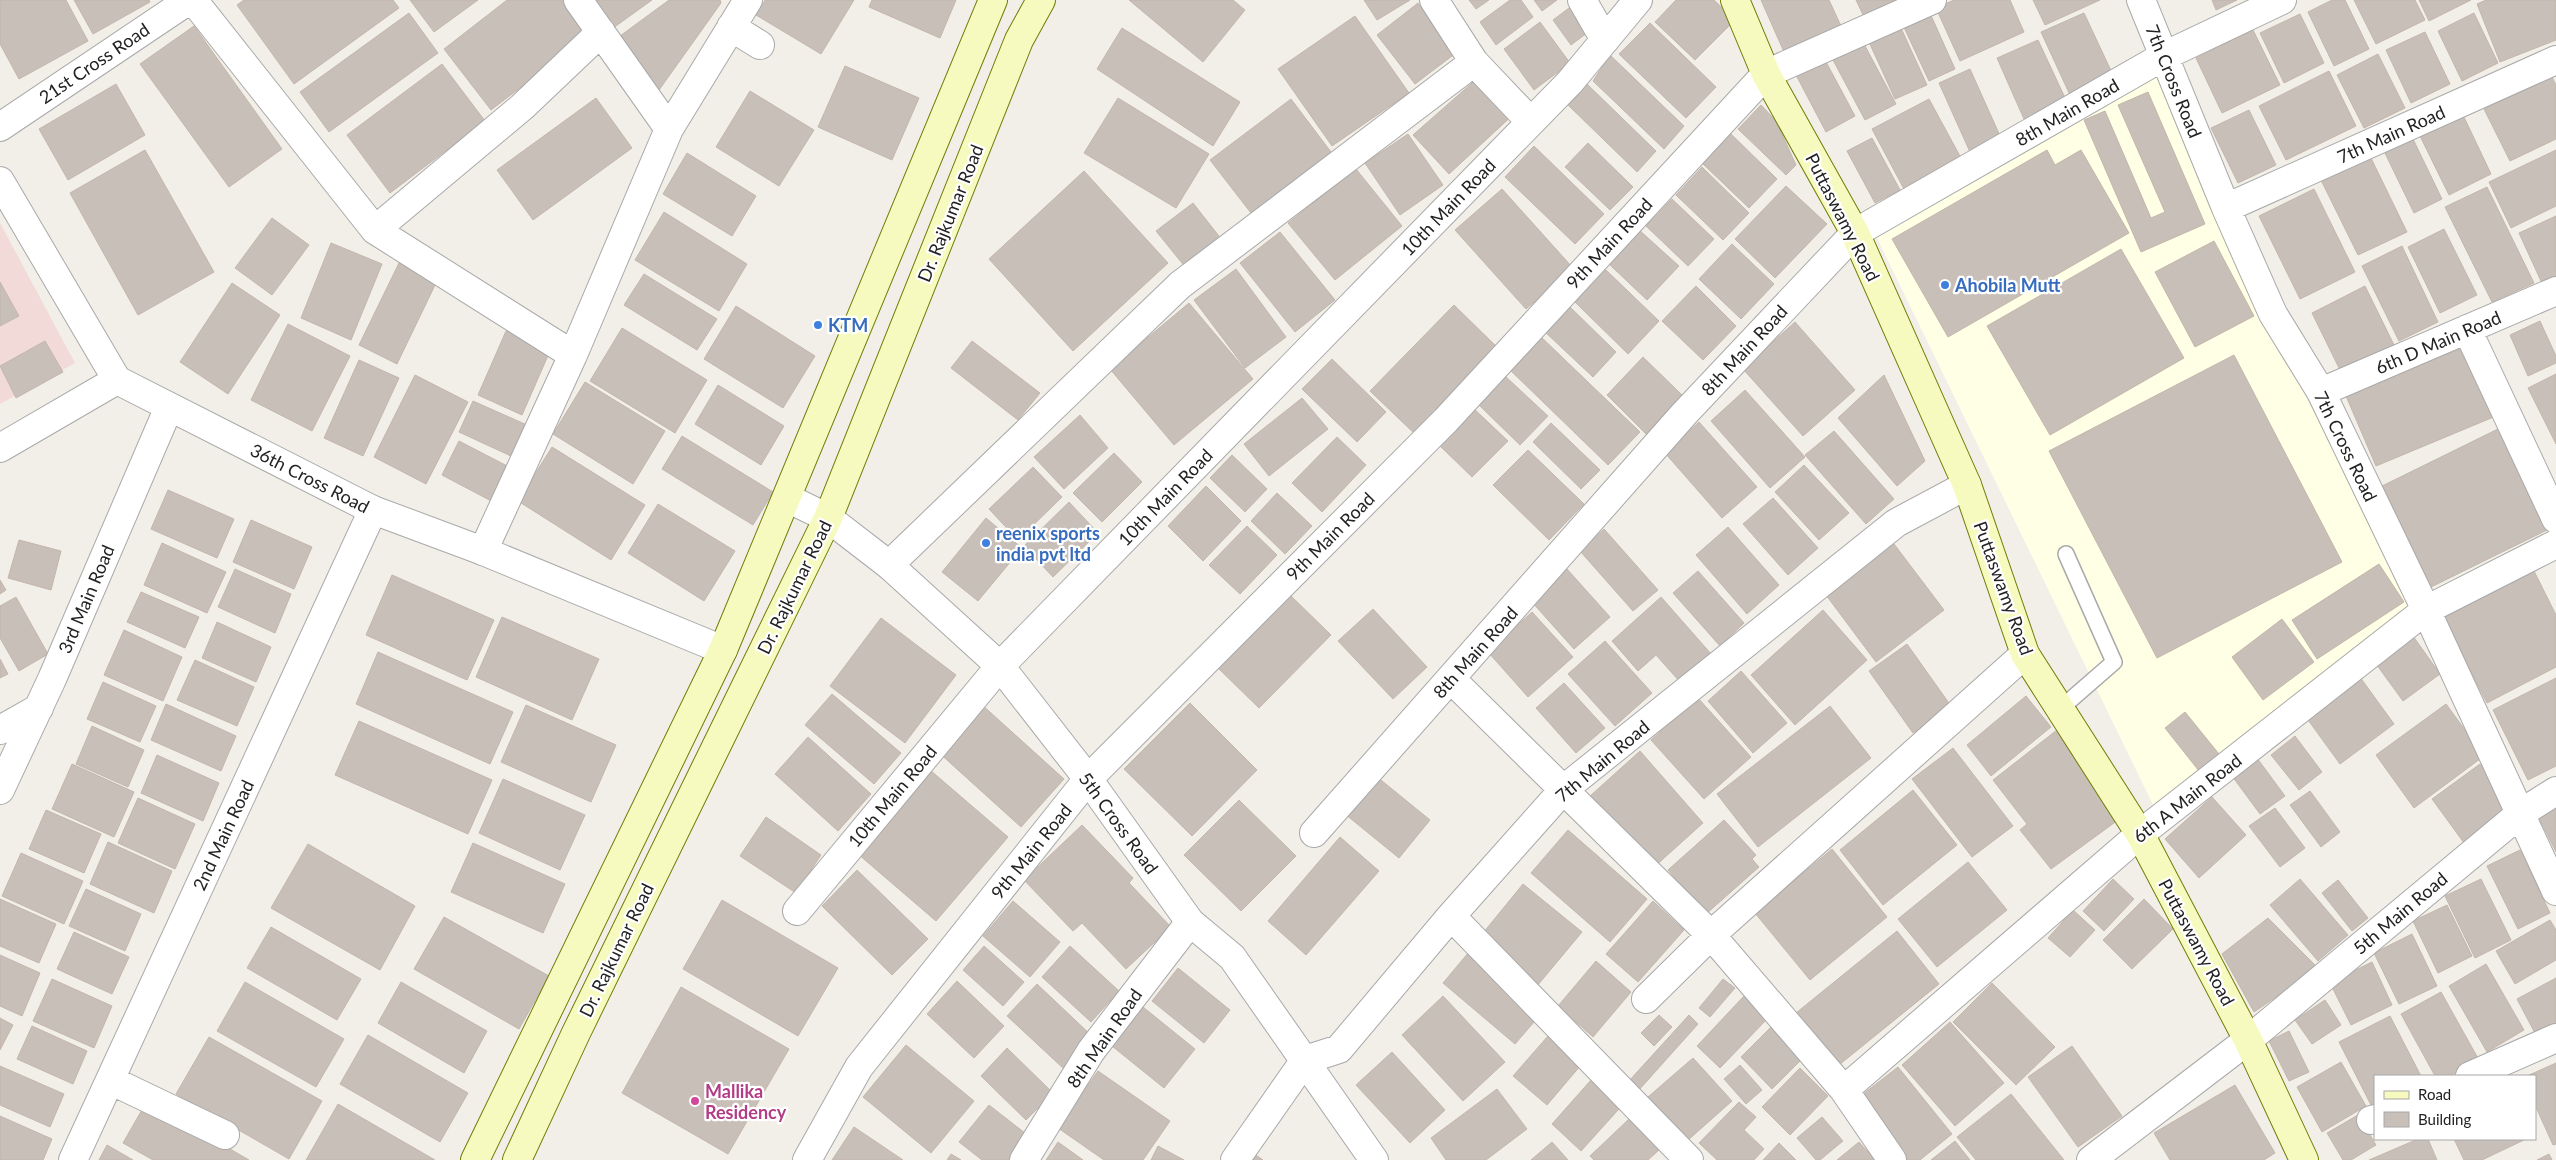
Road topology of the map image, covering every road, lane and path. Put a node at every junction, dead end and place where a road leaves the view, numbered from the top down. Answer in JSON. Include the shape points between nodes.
{"nodes":[{"id":1,"x":189,"y":0,"type":"edge"},
{"id":2,"x":193,"y":0,"type":"edge"},
{"id":3,"x":578,"y":0,"type":"edge"},
{"id":4,"x":748,"y":0,"type":"edge"},
{"id":5,"x":993,"y":0,"type":"edge"},
{"id":6,"x":1042,"y":0,"type":"edge"},
{"id":7,"x":1434,"y":0,"type":"edge"},
{"id":8,"x":1582,"y":0,"type":"edge"},
{"id":9,"x":1638,"y":0,"type":"edge"},
{"id":10,"x":1735,"y":0,"type":"edge"},
{"id":11,"x":1932,"y":0,"type":"edge"},
{"id":12,"x":2141,"y":0,"type":"edge"},
{"id":13,"x":2282,"y":0,"type":"edge"},
{"id":14,"x":731,"y":27,"type":"junction"},
{"id":15,"x":601,"y":32,"type":"junction"},
{"id":16,"x":1605,"y":40,"type":"junction"},
{"id":17,"x":760,"y":46,"type":"dead end"},
{"id":18,"x":2164,"y":56,"type":"junction"},
{"id":19,"x":2556,"y":60,"type":"edge"},
{"id":20,"x":1474,"y":62,"type":"junction"},
{"id":21,"x":1766,"y":74,"type":"junction"},
{"id":22,"x":1531,"y":122,"type":"junction"},
{"id":23,"x":0,"y":127,"type":"edge"},
{"id":24,"x":669,"y":129,"type":"junction"},
{"id":25,"x":0,"y":181,"type":"edge"},
{"id":26,"x":2226,"y":208,"type":"junction"},
{"id":27,"x":375,"y":230,"type":"junction"},
{"id":28,"x":1855,"y":233,"type":"junction"},
{"id":29,"x":2556,"y":292,"type":"edge"},
{"id":30,"x":2468,"y":330,"type":"junction"},
{"id":31,"x":573,"y":355,"type":"junction"},
{"id":32,"x":117,"y":380,"type":"junction"},
{"id":33,"x":2321,"y":392,"type":"junction"},
{"id":34,"x":170,"y":406,"type":"junction"},
{"id":35,"x":0,"y":448,"type":"edge"},
{"id":36,"x":1967,"y":485,"type":"junction"},
{"id":37,"x":787,"y":498,"type":"junction"},
{"id":38,"x":372,"y":510,"type":"junction"},
{"id":39,"x":828,"y":518,"type":"junction"},
{"id":40,"x":2556,"y":519,"type":"edge"},
{"id":41,"x":2556,"y":544,"type":"edge"},
{"id":42,"x":483,"y":551,"type":"junction"},
{"id":43,"x":2066,"y":554,"type":"dead end"},
{"id":44,"x":889,"y":565,"type":"junction"},
{"id":45,"x":2426,"y":610,"type":"junction"},
{"id":46,"x":723,"y":650,"type":"junction"},
{"id":47,"x":2025,"y":654,"type":"junction"},
{"id":48,"x":1000,"y":666,"type":"junction"},
{"id":49,"x":1451,"y":679,"type":"junction"},
{"id":50,"x":38,"y":708,"type":"junction"},
{"id":51,"x":2060,"y":709,"type":"junction"},
{"id":52,"x":0,"y":730,"type":"edge"},
{"id":53,"x":1088,"y":779,"type":"junction"},
{"id":54,"x":1564,"y":789,"type":"junction"},
{"id":55,"x":0,"y":790,"type":"edge"},
{"id":56,"x":2556,"y":790,"type":"edge"},
{"id":57,"x":2521,"y":813,"type":"junction"},
{"id":58,"x":1314,"y":833,"type":"dead end"},
{"id":59,"x":2140,"y":834,"type":"junction"},
{"id":60,"x":2556,"y":891,"type":"edge"},
{"id":61,"x":797,"y":911,"type":"dead end"},
{"id":62,"x":1451,"y":916,"type":"junction"},
{"id":63,"x":1190,"y":922,"type":"junction"},
{"id":64,"x":1711,"y":935,"type":"junction"},
{"id":65,"x":1646,"y":999,"type":"dead end"},
{"id":66,"x":2556,"y":1038,"type":"edge"},
{"id":67,"x":2248,"y":1040,"type":"junction"},
{"id":68,"x":1305,"y":1060,"type":"junction"},
{"id":69,"x":2472,"y":1075,"type":"edge"},
{"id":70,"x":110,"y":1080,"type":"junction"},
{"id":71,"x":1844,"y":1090,"type":"junction"},
{"id":72,"x":225,"y":1135,"type":"dead end"},
{"id":73,"x":2104,"y":1155,"type":"edge"},
{"id":74,"x":73,"y":1160,"type":"edge"},
{"id":75,"x":475,"y":1160,"type":"edge"},
{"id":76,"x":517,"y":1160,"type":"edge"},
{"id":77,"x":807,"y":1160,"type":"edge"},
{"id":78,"x":1024,"y":1160,"type":"edge"},
{"id":79,"x":1235,"y":1160,"type":"edge"},
{"id":80,"x":1374,"y":1160,"type":"edge"},
{"id":81,"x":1689,"y":1160,"type":"edge"},
{"id":82,"x":1892,"y":1160,"type":"edge"},
{"id":83,"x":2304,"y":1160,"type":"edge"}],
"edges":[{"from":1,"to":23,"type":"street","name":"21st Cross Road"},
{"from":2,"to":27,"type":"street"},
{"from":3,"to":15,"type":"street"},
{"from":4,"to":14,"type":"street"},
{"from":5,"to":37,"type":"main road","name":"Dr. Rajkumar Road"},
{"from":6,"to":39,"type":"main road","name":"Dr. Rajkumar Road","via":[[1019,40]]},
{"from":7,"to":20,"type":"street"},
{"from":8,"to":16,"type":"street"},
{"from":9,"to":16,"type":"street","name":"10th Main Road"},
{"from":10,"to":21,"type":"main road","name":"Puttaswamy Road"},
{"from":11,"to":21,"type":"street","name":"9th Main Road"},
{"from":12,"to":18,"type":"street","name":"7th Cross Road"},
{"from":13,"to":18,"type":"street","name":"8th Main Road"},
{"from":14,"to":17,"type":"street"},
{"from":14,"to":24,"type":"street"},
{"from":15,"to":24,"type":"street"},
{"from":15,"to":27,"type":"street","via":[[522,107]]},
{"from":16,"to":22,"type":"street","name":"10th Main Road"},
{"from":18,"to":26,"type":"street","name":"7th Cross Road"},
{"from":18,"to":28,"type":"street","name":"8th Main Road"},
{"from":19,"to":26,"type":"street","name":"7th Main Road"},
{"from":20,"to":22,"type":"street"},
{"from":20,"to":44,"type":"street","via":[[1180,285]]},
{"from":21,"to":28,"type":"main road","name":"Puttaswamy Road"},
{"from":21,"to":53,"type":"street","name":"9th Main Road","via":[[1446,420]]},
{"from":22,"to":48,"type":"street","name":"10th Main Road"},
{"from":24,"to":31,"type":"street"},
{"from":25,"to":32,"type":"street"},
{"from":26,"to":33,"type":"street","name":"7th Cross Road","via":[[2273,314]]},
{"from":27,"to":31,"type":"street"},
{"from":28,"to":36,"type":"main road","name":"Puttaswamy Road"},
{"from":28,"to":49,"type":"street","name":"8th Main Road","via":[[1684,414]]},
{"from":29,"to":30,"type":"street","name":"6th D Main Road"},
{"from":30,"to":33,"type":"street","name":"6th D Main Road"},
{"from":30,"to":40,"type":"street"},
{"from":31,"to":42,"type":"street"},
{"from":32,"to":34,"type":"street","name":"36th Cross Road"},
{"from":32,"to":35,"type":"street"},
{"from":33,"to":45,"type":"street","name":"7th Cross Road"},
{"from":34,"to":38,"type":"street","name":"36th Cross Road"},
{"from":34,"to":50,"type":"street","name":"3rd Main Road"},
{"from":36,"to":47,"type":"main road","name":"Puttaswamy Road"},
{"from":36,"to":54,"type":"street","name":"7th Main Road","via":[[1896,524]]},
{"from":37,"to":39,"type":"street","name":"5th Cross Road"},
{"from":37,"to":46,"type":"main road","name":"Dr. Rajkumar Road"},
{"from":38,"to":42,"type":"street","name":"36th Cross Road"},
{"from":38,"to":70,"type":"street","name":"2nd Main Road"},
{"from":39,"to":44,"type":"street","name":"5th Cross Road"},
{"from":39,"to":76,"type":"main road","name":"Dr. Rajkumar Road"},
{"from":41,"to":45,"type":"street","name":"6th A Main Road"},
{"from":42,"to":46,"type":"street","name":"36th Cross Road"},
{"from":43,"to":51,"type":"lane","via":[[2114,662]]},
{"from":44,"to":48,"type":"street","name":"5th Cross Road"},
{"from":45,"to":57,"type":"street","name":"7th Cross Road"},
{"from":45,"to":59,"type":"street","name":"6th A Main Road"},
{"from":46,"to":75,"type":"main road","name":"Dr. Rajkumar Road"},
{"from":47,"to":51,"type":"main road","name":"Puttaswamy Road"},
{"from":47,"to":64,"type":"street"},
{"from":48,"to":53,"type":"street","name":"5th Cross Road"},
{"from":48,"to":61,"type":"street","name":"10th Main Road"},
{"from":49,"to":54,"type":"street"},
{"from":49,"to":58,"type":"street","name":"8th Main Road"},
{"from":50,"to":52,"type":"street"},
{"from":50,"to":55,"type":"street","name":"3rd Main Road"},
{"from":51,"to":59,"type":"main road","name":"Puttaswamy Road"},
{"from":53,"to":63,"type":"street","name":"5th Cross Road"},
{"from":53,"to":77,"type":"street","name":"9th Main Road","via":[[859,1067]]},
{"from":54,"to":62,"type":"street","name":"7th Main Road"},
{"from":54,"to":64,"type":"street"},
{"from":56,"to":57,"type":"street","name":"5th Main Road"},
{"from":57,"to":60,"type":"street","name":"7th Cross Road"},
{"from":57,"to":67,"type":"street","name":"5th Main Road"},
{"from":59,"to":67,"type":"main road","name":"Puttaswamy Road"},
{"from":59,"to":71,"type":"street","name":"6th A Main Road"},
{"from":62,"to":68,"type":"street","name":"7th Main Road","via":[[1339,1049]]},
{"from":62,"to":81,"type":"street"},
{"from":63,"to":68,"type":"street","name":"5th Cross Road","via":[[1232,957]]},
{"from":63,"to":78,"type":"street","name":"8th Main Road","via":[[1091,1051]]},
{"from":64,"to":65,"type":"street"},
{"from":64,"to":71,"type":"street"},
{"from":66,"to":69,"type":"street"},
{"from":67,"to":73,"type":"street","name":"5th Main Road"},
{"from":67,"to":83,"type":"main road","name":"Puttaswamy Road"},
{"from":68,"to":79,"type":"street"},
{"from":68,"to":80,"type":"street","name":"5th Cross Road"},
{"from":70,"to":72,"type":"street"},
{"from":70,"to":74,"type":"street","name":"2nd Main Road"},
{"from":71,"to":82,"type":"street"}]}
